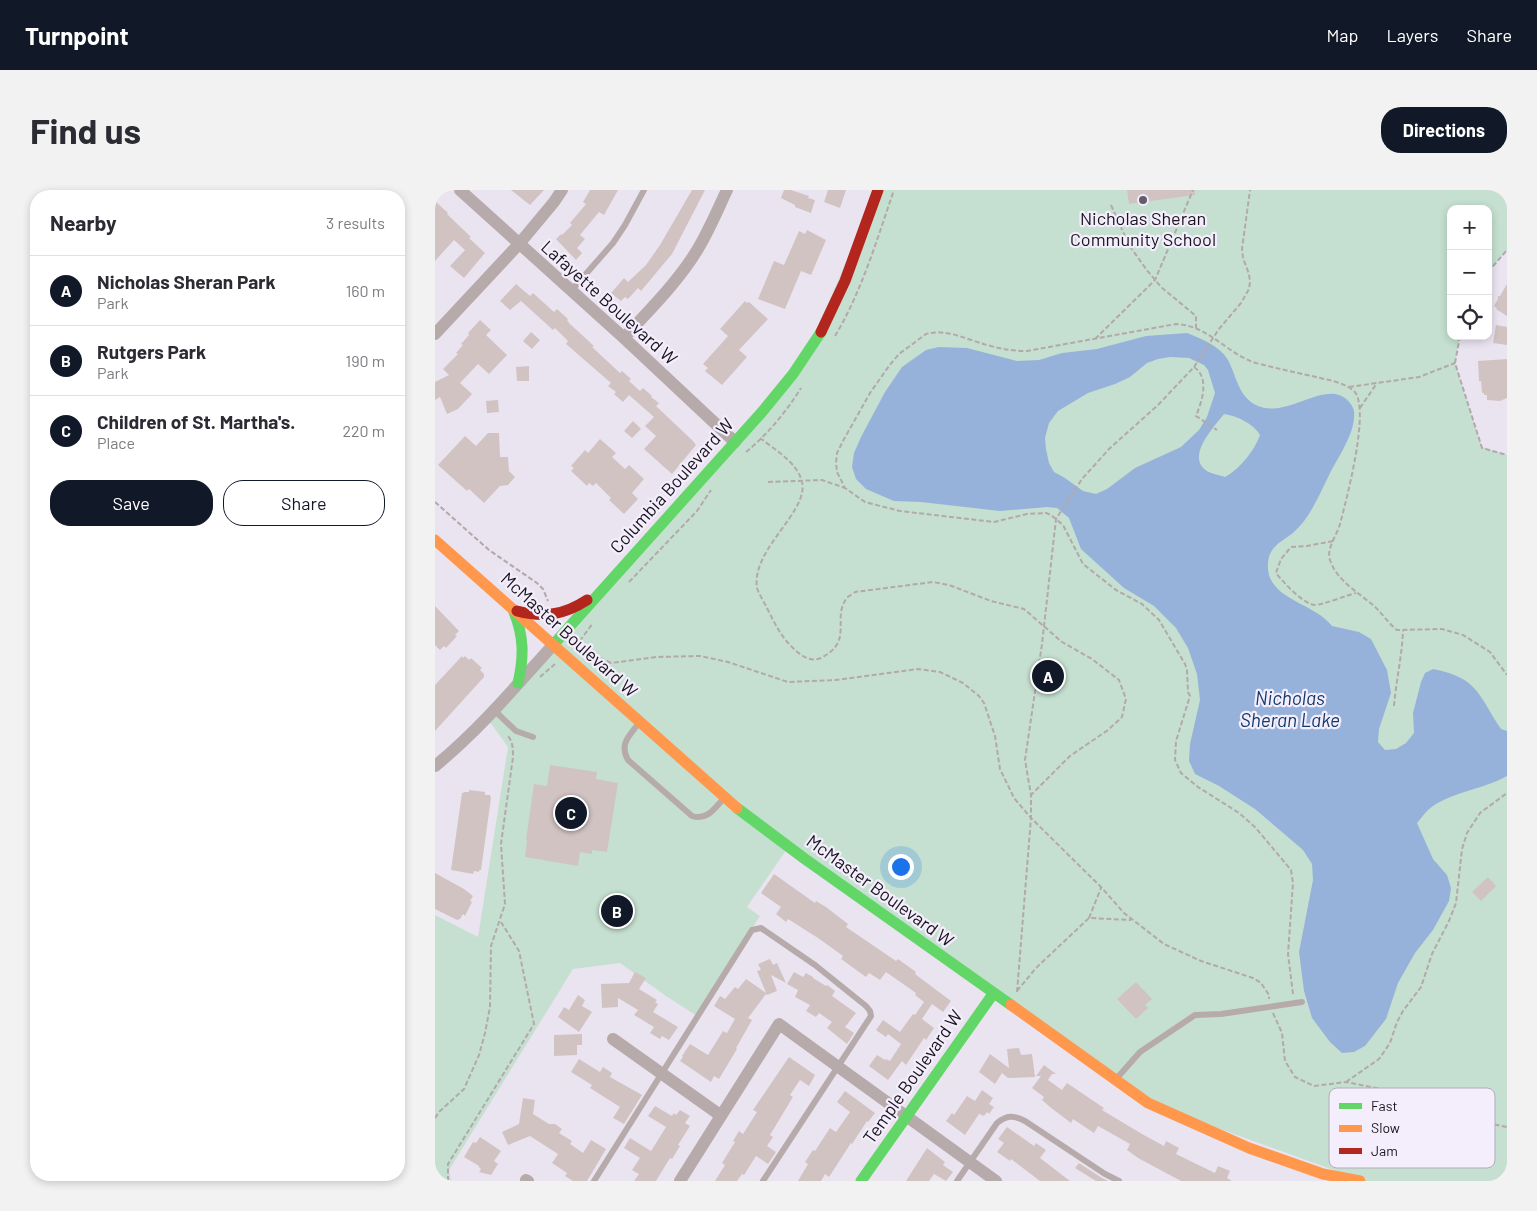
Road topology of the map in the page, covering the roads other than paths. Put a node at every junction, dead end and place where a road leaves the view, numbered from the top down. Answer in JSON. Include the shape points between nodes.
{"nodes":[{"id":1,"x":460,"y":190,"type":"edge"},
{"id":2,"x":562,"y":190,"type":"edge"},
{"id":3,"x":644,"y":190,"type":"edge"},
{"id":4,"x":727,"y":190,"type":"edge"},
{"id":5,"x":878,"y":190,"type":"edge"},
{"id":6,"x":519,"y":244,"type":"junction"},
{"id":7,"x":571,"y":291,"type":"junction"},
{"id":8,"x":435,"y":334,"type":"edge"},
{"id":9,"x":624,"y":338,"type":"junction"},
{"id":10,"x":735,"y":442,"type":"junction"},
{"id":11,"x":435,"y":540,"type":"edge"},
{"id":12,"x":603,"y":588,"type":"junction"},
{"id":13,"x":513,"y":610,"type":"junction"},
{"id":14,"x":553,"y":644,"type":"junction"},
{"id":15,"x":518,"y":683,"type":"junction"},
{"id":16,"x":494,"y":710,"type":"junction"},
{"id":17,"x":639,"y":722,"type":"junction"},
{"id":18,"x":533,"y":737,"type":"dead end"},
{"id":19,"x":435,"y":767,"type":"edge"},
{"id":20,"x":724,"y":797,"type":"junction"},
{"id":21,"x":993,"y":994,"type":"junction"},
{"id":22,"x":1298,"y":1002,"type":"road end"},
{"id":23,"x":613,"y":1039,"type":"dead end"},
{"id":24,"x":837,"y":1067,"type":"junction"},
{"id":25,"x":662,"y":1074,"type":"junction"},
{"id":26,"x":1115,"y":1080,"type":"junction"},
{"id":27,"x":720,"y":1115,"type":"junction"},
{"id":28,"x":907,"y":1116,"type":"junction"},
{"id":29,"x":970,"y":1162,"type":"junction"},
{"id":30,"x":1321,"y":1177,"type":"edge"},
{"id":31,"x":594,"y":1181,"type":"edge"},
{"id":32,"x":680,"y":1181,"type":"edge"},
{"id":33,"x":763,"y":1181,"type":"edge"},
{"id":34,"x":861,"y":1181,"type":"edge"},
{"id":35,"x":957,"y":1181,"type":"edge"},
{"id":36,"x":996,"y":1181,"type":"edge"},
{"id":37,"x":1119,"y":1181,"type":"edge"},
{"id":38,"x":1360,"y":1181,"type":"edge"}],
"edges":[{"from":1,"to":6,"type":"street","name":"Lafayette Boulevard W"},
{"from":2,"to":6,"type":"street"},
{"from":3,"to":7,"type":"lane","via":[[613,243]]},
{"from":4,"to":9,"type":"street","via":[[695,253],[671,287]]},
{"from":5,"to":10,"type":"street","name":"Columbia Boulevard W","via":[[855,255],[820,334],[781,390]]},
{"from":6,"to":7,"type":"street","name":"Lafayette Boulevard W"},
{"from":6,"to":8,"type":"street"},
{"from":7,"to":9,"type":"street","name":"Lafayette Boulevard W"},
{"from":9,"to":10,"type":"street","name":"Lafayette Boulevard W"},
{"from":10,"to":12,"type":"street","name":"Columbia Boulevard W"},
{"from":11,"to":13,"type":"street","name":"McMaster Boulevard W"},
{"from":12,"to":13,"type":"street","via":[[581,604],[559,614],[531,615]]},
{"from":12,"to":14,"type":"street","name":"Columbia Boulevard W"},
{"from":13,"to":14,"type":"street","name":"McMaster Boulevard W"},
{"from":13,"to":15,"type":"street","via":[[521,628],[524,659]]},
{"from":14,"to":15,"type":"street","name":"Columbia Boulevard W"},
{"from":14,"to":17,"type":"street","name":"McMaster Boulevard W"},
{"from":15,"to":16,"type":"street","name":"Columbia Boulevard W"},
{"from":16,"to":18,"type":"lane","via":[[516,731]]},
{"from":16,"to":19,"type":"street","name":"Columbia Boulevard W"},
{"from":17,"to":20,"type":"street","name":"McMaster Boulevard W"},
{"from":17,"to":20,"type":"lane","via":[[623,747],[628,760],[692,816],[705,817]]},
{"from":20,"to":21,"type":"street","name":"McMaster Boulevard W"},
{"from":21,"to":26,"type":"street","name":"McMaster Boulevard W"},
{"from":21,"to":28,"type":"street","name":"Temple Boulevard W"},
{"from":22,"to":26,"type":"lane","via":[[1195,1015],[1139,1052]]},
{"from":23,"to":25,"type":"street"},
{"from":24,"to":25,"type":"lane","via":[[866,1025],[870,1011],[815,965],[761,928],[752,930]]},
{"from":24,"to":27,"type":"street","via":[[779,1024]]},
{"from":24,"to":28,"type":"street"},
{"from":24,"to":33,"type":"lane"},
{"from":25,"to":27,"type":"street"},
{"from":25,"to":31,"type":"lane"},
{"from":26,"to":30,"type":"street","name":"McMaster Boulevard W","via":[[1148,1103]]},
{"from":27,"to":32,"type":"street"},
{"from":28,"to":29,"type":"street"},
{"from":28,"to":34,"type":"street","name":"Temple Boulevard W"},
{"from":29,"to":35,"type":"lane"},
{"from":29,"to":36,"type":"street"},
{"from":29,"to":37,"type":"lane","via":[[997,1123],[1017,1116]]},
{"from":30,"to":38,"type":"street","name":"McMaster Boulevard W"}]}
